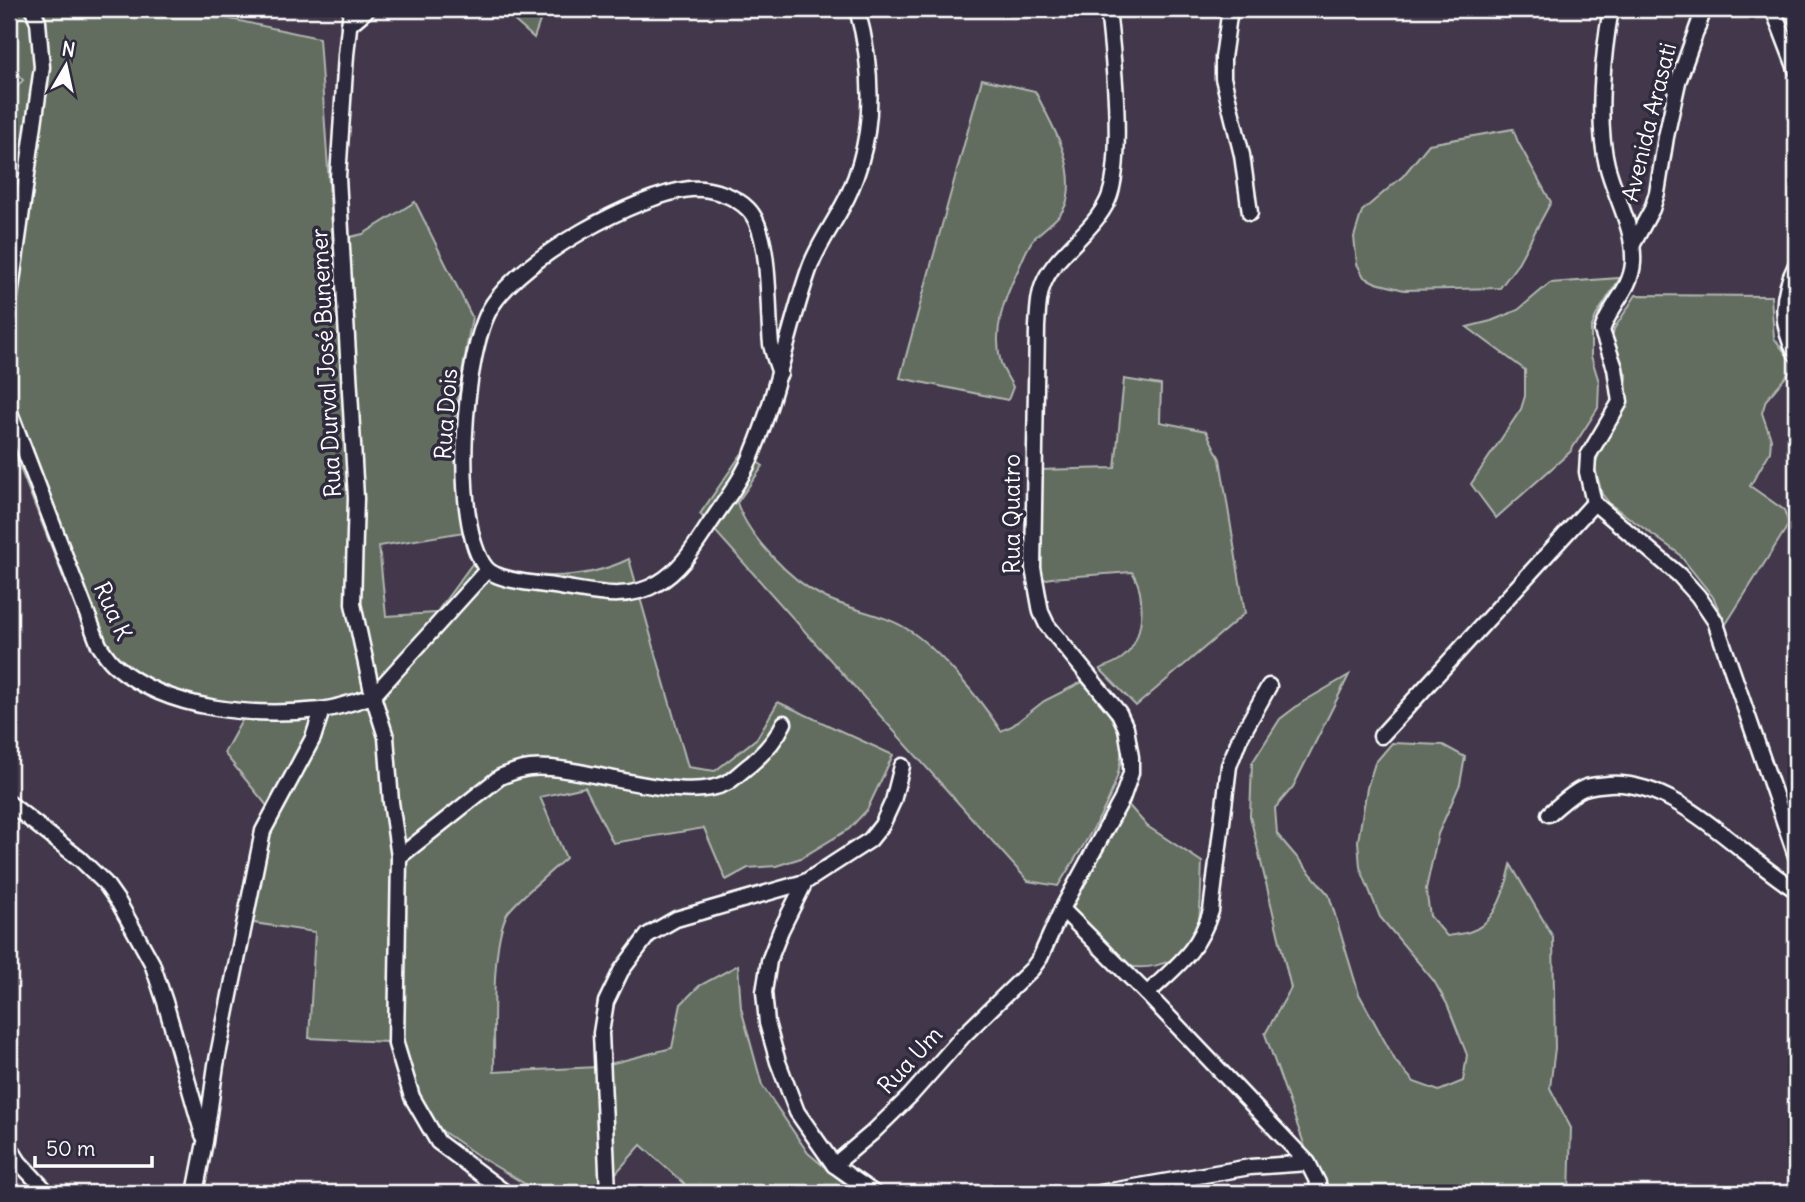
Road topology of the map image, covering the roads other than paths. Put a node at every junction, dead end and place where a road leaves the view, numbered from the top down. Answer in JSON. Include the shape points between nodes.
{"nodes":[{"id":1,"x":33,"y":9,"type":"edge"},
{"id":2,"x":351,"y":9,"type":"edge"},
{"id":3,"x":368,"y":9,"type":"edge"},
{"id":4,"x":857,"y":9,"type":"edge"},
{"id":5,"x":1108,"y":9,"type":"edge"},
{"id":6,"x":1230,"y":9,"type":"edge"},
{"id":7,"x":1611,"y":9,"type":"edge"},
{"id":8,"x":1704,"y":9,"type":"edge"},
{"id":9,"x":1773,"y":9,"type":"edge"},
{"id":10,"x":349,"y":25,"type":"junction"},
{"id":11,"x":1796,"y":69,"type":"edge"},
{"id":12,"x":1250,"y":213,"type":"dead end"},
{"id":13,"x":1633,"y":244,"type":"junction"},
{"id":14,"x":1796,"y":265,"type":"edge"},
{"id":15,"x":9,"y":303,"type":"edge"},
{"id":16,"x":1796,"y":354,"type":"edge"},
{"id":17,"x":780,"y":374,"type":"junction"},
{"id":18,"x":9,"y":410,"type":"edge"},
{"id":19,"x":1594,"y":503,"type":"junction"},
{"id":20,"x":488,"y":570,"type":"junction"},
{"id":21,"x":1269,"y":686,"type":"dead end"},
{"id":22,"x":373,"y":696,"type":"junction"},
{"id":23,"x":323,"y":710,"type":"junction"},
{"id":24,"x":784,"y":723,"type":"dead end"},
{"id":25,"x":1381,"y":736,"type":"dead end"},
{"id":26,"x":902,"y":766,"type":"dead end"},
{"id":27,"x":9,"y":803,"type":"edge"},
{"id":28,"x":1549,"y":814,"type":"dead end"},
{"id":29,"x":1796,"y":856,"type":"edge"},
{"id":30,"x":399,"y":857,"type":"junction"},
{"id":31,"x":805,"y":882,"type":"junction"},
{"id":32,"x":1796,"y":890,"type":"edge"},
{"id":33,"x":1062,"y":909,"type":"junction"},
{"id":34,"x":1017,"y":984,"type":"joint"},
{"id":35,"x":1147,"y":993,"type":"junction"},
{"id":36,"x":205,"y":1142,"type":"junction"},
{"id":37,"x":9,"y":1146,"type":"edge"},
{"id":38,"x":1308,"y":1163,"type":"junction"},
{"id":39,"x":834,"y":1165,"type":"junction"},
{"id":40,"x":48,"y":1193,"type":"edge"},
{"id":41,"x":195,"y":1193,"type":"edge"},
{"id":42,"x":506,"y":1193,"type":"edge"},
{"id":43,"x":608,"y":1193,"type":"edge"},
{"id":44,"x":874,"y":1193,"type":"edge"},
{"id":45,"x":1100,"y":1193,"type":"edge"},
{"id":46,"x":1320,"y":1193,"type":"edge"}],
"edges":[{"from":1,"to":15,"type":"street","via":[[41,67]]},
{"from":2,"to":10,"type":"street"},
{"from":3,"to":10,"type":"street"},
{"from":4,"to":17,"type":"street","via":[[869,69],[866,134],[850,192],[811,265]]},
{"from":5,"to":33,"type":"street","name":"Rua Quatro","via":[[1114,180],[1100,212],[1051,270],[1040,296],[1033,568],[1047,625],[1119,713],[1129,740],[1131,773],[1122,799]]},
{"from":6,"to":12,"type":"street","via":[[1223,78],[1242,155]]},
{"from":7,"to":13,"type":"street","via":[[1602,120],[1607,163]]},
{"from":8,"to":13,"type":"street","name":"Avenida Arasati","via":[[1678,82],[1657,193]]},
{"from":9,"to":11,"type":"street"},
{"from":10,"to":22,"type":"street","name":"Rua Durval José Bunemer","via":[[338,177],[356,498],[353,604]]},
{"from":13,"to":19,"type":"street","via":[[1628,286],[1602,331],[1615,368],[1620,402],[1588,456]]},
{"from":14,"to":16,"type":"street","via":[[1785,292],[1784,313],[1787,337]]},
{"from":17,"to":20,"type":"street","via":[[752,456],[687,559],[661,582],[634,595],[603,594],[500,577]]},
{"from":17,"to":20,"type":"street","name":"Rua Dois","via":[[772,349],[762,237],[749,210],[731,198],[713,190],[692,189],[658,196],[551,251],[493,303],[475,348],[465,487],[471,531]]},
{"from":18,"to":23,"type":"street","name":"Rua K","via":[[99,645],[114,665],[154,691],[217,709]]},
{"from":19,"to":25,"type":"street"},
{"from":19,"to":29,"type":"street","via":[[1679,575],[1715,621]]},
{"from":20,"to":22,"type":"street"},
{"from":21,"to":35,"type":"street","via":[[1230,766],[1207,925],[1198,944]]},
{"from":22,"to":23,"type":"street","name":"Rua K"},
{"from":22,"to":30,"type":"street","name":"Rua Durval José Bunemer","via":[[386,737]]},
{"from":23,"to":36,"type":"street","via":[[263,831]]},
{"from":24,"to":30,"type":"street","via":[[762,755],[729,782],[713,788],[642,785],[555,768],[517,770],[500,777]]},
{"from":26,"to":31,"type":"street","via":[[894,801],[870,840]]},
{"from":27,"to":36,"type":"street","via":[[80,859],[119,903],[152,963]]},
{"from":28,"to":32,"type":"street","via":[[1579,790],[1595,785],[1623,783],[1647,788],[1680,805]]},
{"from":30,"to":42,"type":"street","name":"Rua Durval José Bunemer","via":[[399,1058],[412,1097],[438,1142]]},
{"from":31,"to":39,"type":"street","via":[[769,961],[764,992],[767,1023],[797,1112]]},
{"from":31,"to":43,"type":"street","via":[[676,919],[648,935],[621,971],[606,1002],[601,1033]]},
{"from":33,"to":34,"type":"street","name":"Rua Quatro","via":[[1040,958]]},
{"from":33,"to":35,"type":"street"},
{"from":34,"to":39,"type":"street","name":"Rua Um","via":[[872,1133]]},
{"from":35,"to":38,"type":"street"},
{"from":36,"to":41,"type":"street"},
{"from":37,"to":40,"type":"street"},
{"from":38,"to":45,"type":"street","via":[[1250,1167]]},
{"from":38,"to":46,"type":"street"},
{"from":39,"to":44,"type":"street"}]}
